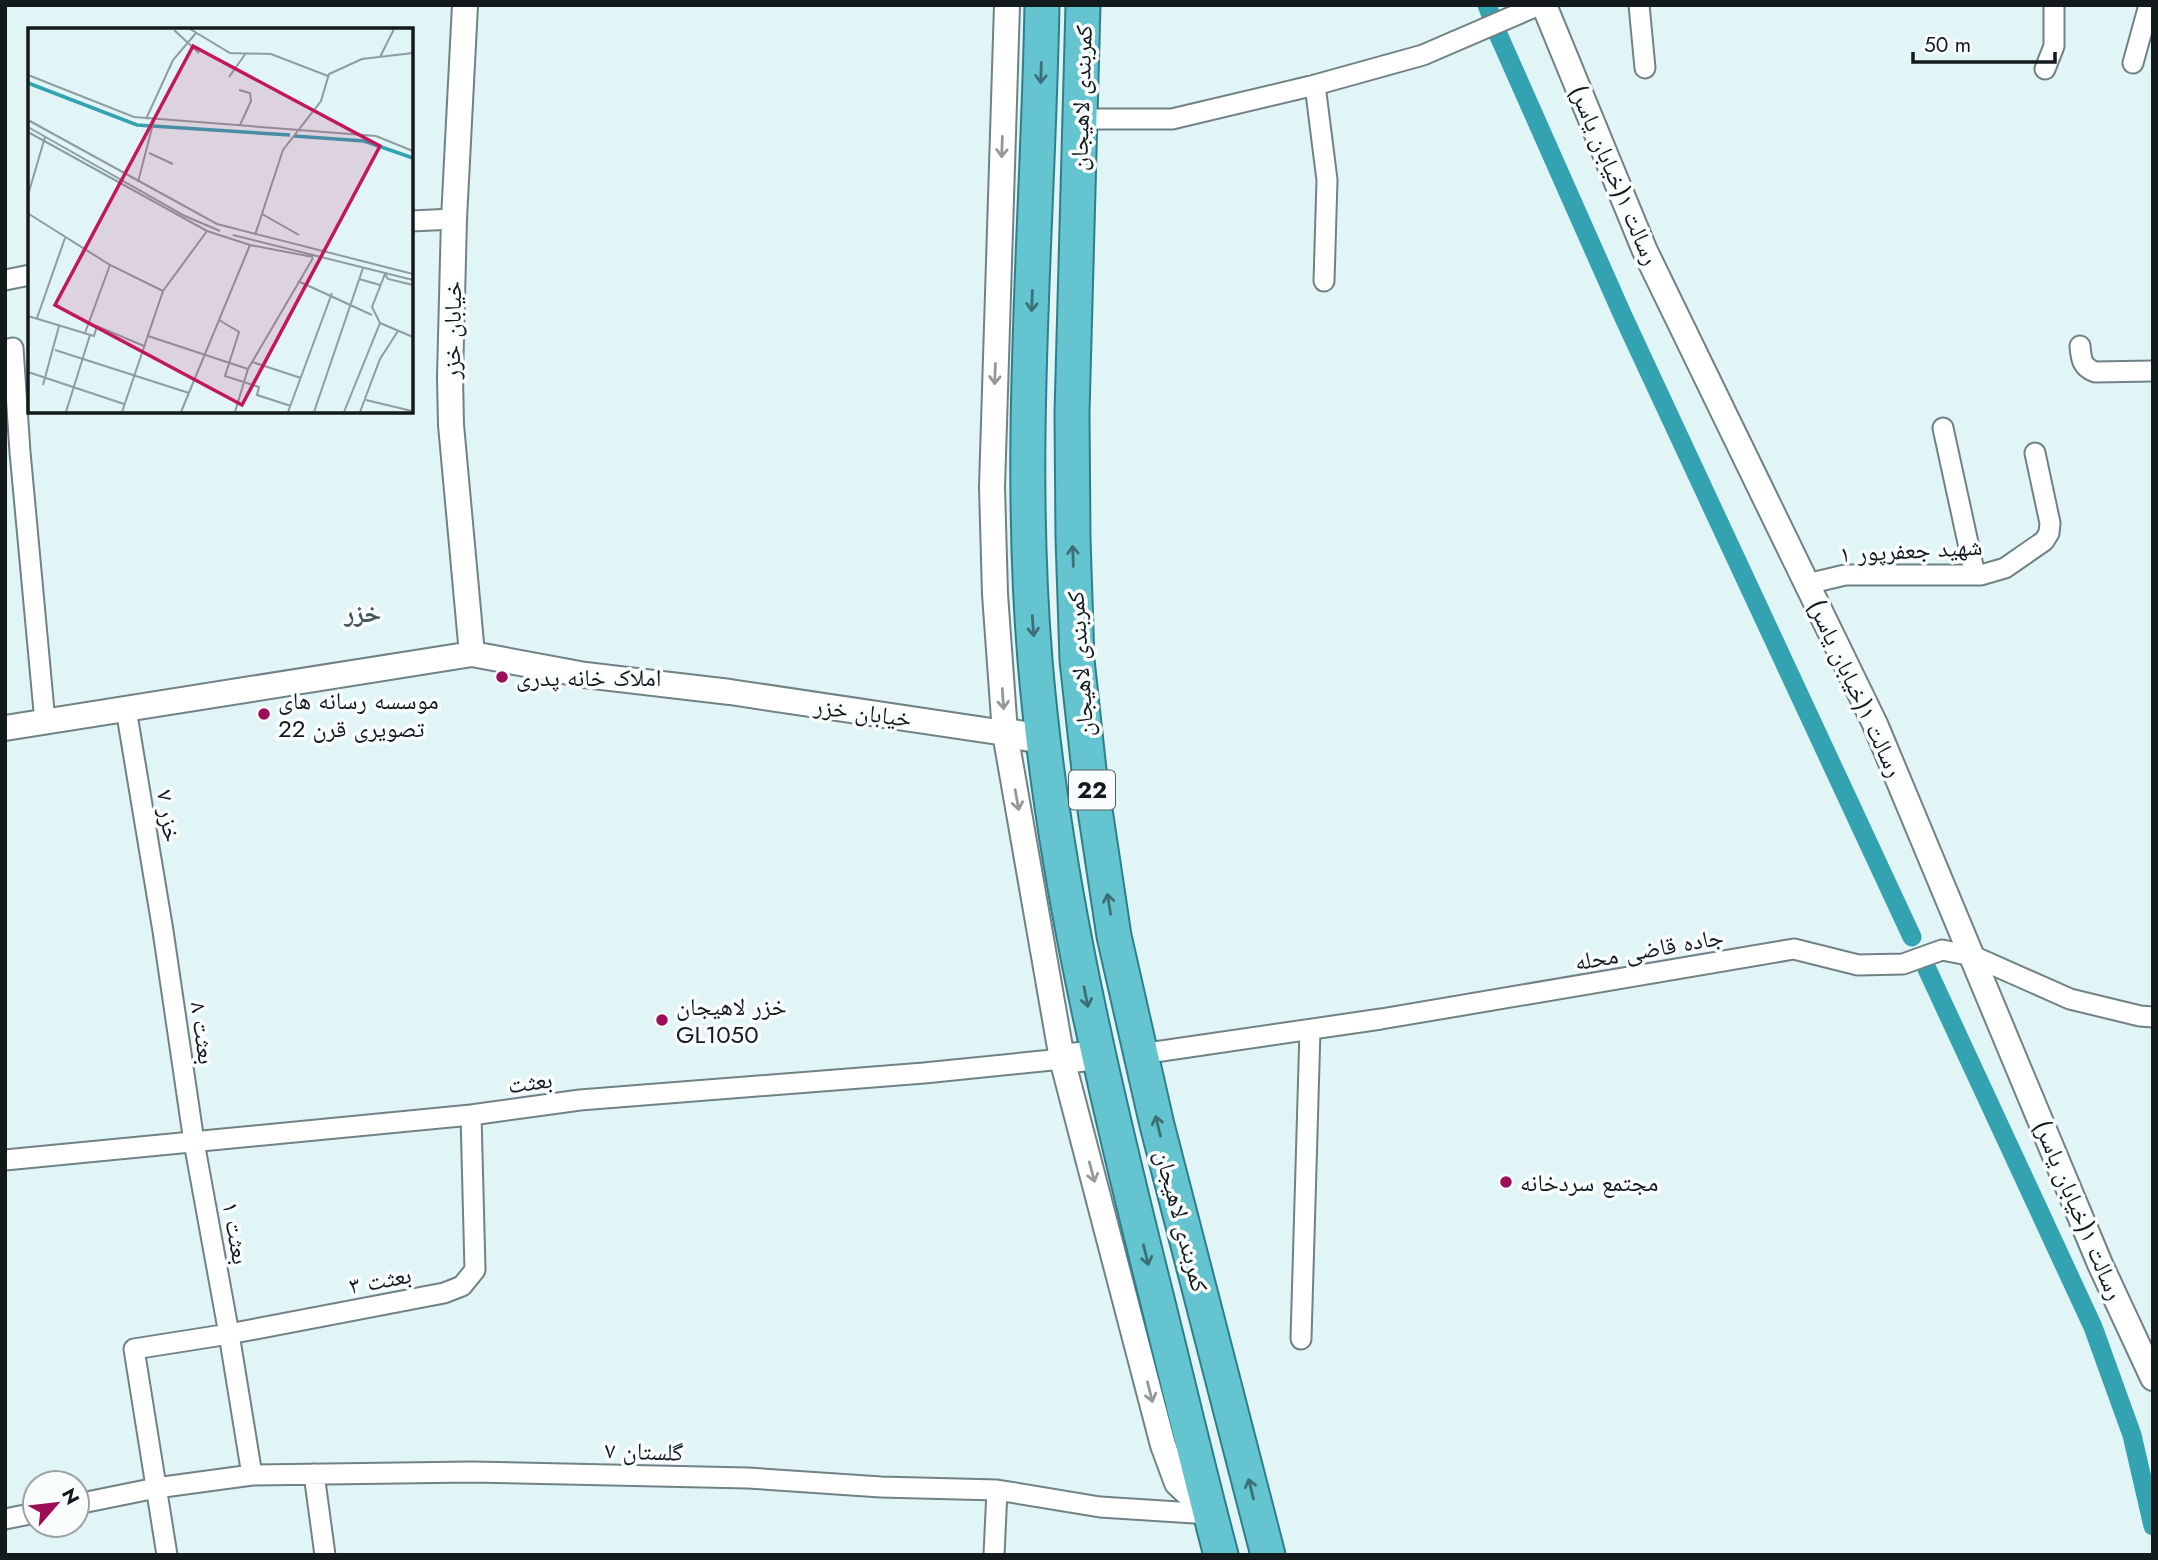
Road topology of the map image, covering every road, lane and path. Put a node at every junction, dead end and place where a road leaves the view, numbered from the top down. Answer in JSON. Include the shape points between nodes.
{"nodes":[{"id":1,"x":465,"y":5,"type":"edge"},
{"id":2,"x":1006,"y":5,"type":"edge"},
{"id":3,"x":1042,"y":5,"type":"edge"},
{"id":4,"x":1083,"y":5,"type":"edge"},
{"id":5,"x":1542,"y":5,"type":"edge"},
{"id":6,"x":1639,"y":5,"type":"edge"},
{"id":7,"x":2054,"y":5,"type":"edge"},
{"id":8,"x":2149,"y":5,"type":"edge"},
{"id":9,"x":2133,"y":63,"type":"dead end"},
{"id":10,"x":1645,"y":68,"type":"dead end"},
{"id":11,"x":2045,"y":69,"type":"dead end"},
{"id":12,"x":1315,"y":85,"type":"junction"},
{"id":13,"x":1080,"y":119,"type":"junction"},
{"id":14,"x":454,"y":219,"type":"junction"},
{"id":15,"x":413,"y":220,"type":"edge"},
{"id":16,"x":28,"y":275,"type":"edge"},
{"id":17,"x":5,"y":280,"type":"edge"},
{"id":18,"x":1324,"y":281,"type":"dead end"},
{"id":19,"x":2080,"y":346,"type":"dead end"},
{"id":20,"x":5,"y":349,"type":"edge"},
{"id":21,"x":2153,"y":371,"type":"edge"},
{"id":22,"x":1944,"y":428,"type":"dead end"},
{"id":23,"x":2035,"y":453,"type":"dead end"},
{"id":24,"x":1975,"y":575,"type":"junction"},
{"id":25,"x":1807,"y":584,"type":"junction"},
{"id":26,"x":472,"y":654,"type":"junction"},
{"id":27,"x":126,"y":709,"type":"junction"},
{"id":28,"x":45,"y":722,"type":"junction"},
{"id":29,"x":5,"y":728,"type":"edge"},
{"id":30,"x":1005,"y":733,"type":"junction"},
{"id":31,"x":1044,"y":739,"type":"junction"},
{"id":32,"x":163,"y":931,"type":"joint"},
{"id":33,"x":1973,"y":956,"type":"junction"},
{"id":34,"x":2153,"y":1017,"type":"edge"},
{"id":35,"x":1310,"y":1030,"type":"junction"},
{"id":36,"x":1141,"y":1054,"type":"junction"},
{"id":37,"x":1097,"y":1055,"type":"junction"},
{"id":38,"x":1062,"y":1059,"type":"junction"},
{"id":39,"x":471,"y":1115,"type":"junction"},
{"id":40,"x":194,"y":1142,"type":"junction"},
{"id":41,"x":5,"y":1160,"type":"edge"},
{"id":42,"x":229,"y":1334,"type":"junction"},
{"id":43,"x":1301,"y":1339,"type":"dead end"},
{"id":44,"x":2151,"y":1372,"type":"edge"},
{"id":45,"x":314,"y":1474,"type":"junction"},
{"id":46,"x":252,"y":1475,"type":"junction"},
{"id":47,"x":156,"y":1488,"type":"junction"},
{"id":48,"x":997,"y":1490,"type":"junction"},
{"id":49,"x":91,"y":1501,"type":"edge"},
{"id":50,"x":1210,"y":1514,"type":"junction"},
{"id":51,"x":167,"y":1555,"type":"edge"},
{"id":52,"x":325,"y":1555,"type":"edge"},
{"id":53,"x":994,"y":1555,"type":"edge"},
{"id":54,"x":1221,"y":1555,"type":"edge"},
{"id":55,"x":1268,"y":1555,"type":"edge"}],
"edges":[{"from":1,"to":14,"type":"street","name":"خیابان خزر"},
{"from":2,"to":30,"type":"street","one_way":true,"via":[[992,487]]},
{"from":3,"to":31,"type":"highway","name":"کمربندی لاهیجان","number":"22","one_way":true,"via":[[1028,539]]},
{"from":4,"to":13,"type":"highway","name":"کمربندی لاهیجان","number":"22"},
{"from":5,"to":12,"type":"street","via":[[1423,55]]},
{"from":5,"to":25,"type":"street","name":"رسالت ۱(خیابان یاسر)","via":[[1646,251]]},
{"from":6,"to":10,"type":"street"},
{"from":7,"to":11,"type":"street","via":[[2054,46]]},
{"from":8,"to":9,"type":"street"},
{"from":12,"to":13,"type":"street","via":[[1172,119]]},
{"from":12,"to":18,"type":"street","via":[[1327,180]]},
{"from":36,"to":13,"type":"highway","name":"کمربندی لاهیجان","number":"22","one_way":true,"via":[[1114,936],[1088,770],[1077,660],[1072,413]]},
{"from":14,"to":15,"type":"street"},
{"from":14,"to":26,"type":"street","name":"خیابان خزر","via":[[451,425]]},
{"from":16,"to":17,"type":"street"},
{"from":19,"to":21,"type":"street","via":[[2082,361],[2095,372]]},
{"from":20,"to":28,"type":"street","via":[[13,348]]},
{"from":22,"to":24,"type":"street"},
{"from":23,"to":24,"type":"street","name":"شهید جعفرپور ۱","via":[[2049,533],[2045,541],[2005,568]]},
{"from":24,"to":25,"type":"street","name":"شهید جعفرپور ۱","via":[[1845,575]]},
{"from":25,"to":33,"type":"street","name":"رسالت ۱(خیابان یاسر)","via":[[1875,724]]},
{"from":26,"to":27,"type":"street","name":"خیابان خزر"},
{"from":26,"to":30,"type":"street","name":"خیابان خزر","via":[[585,676],[730,692]]},
{"from":27,"to":28,"type":"street","name":"خیابان خزر"},
{"from":27,"to":32,"type":"street","name":"خزر ۷"},
{"from":28,"to":29,"type":"street","name":"خیابان خزر"},
{"from":30,"to":31,"type":"main road"},
{"from":30,"to":38,"type":"street","one_way":true},
{"from":31,"to":37,"type":"highway","name":"کمربندی لاهیجان","number":"22","one_way":true},
{"from":32,"to":40,"type":"street","name":"بعثت ۸"},
{"from":33,"to":34,"type":"street","name":"جاده قاضی محله","via":[[2070,999]]},
{"from":33,"to":35,"type":"street","name":"جاده قاضی محله","via":[[1942,950],[1903,964],[1858,965],[1794,949]]},
{"from":33,"to":44,"type":"street","name":"رسالت ۱(خیابان یاسر)","via":[[2100,1264]]},
{"from":35,"to":36,"type":"street","name":"جاده قاضی محله"},
{"from":35,"to":43,"type":"street"},
{"from":55,"to":36,"type":"highway","name":"کمربندی لاهیجان","number":"22","one_way":true},
{"from":37,"to":38,"type":"main road"},
{"from":37,"to":50,"type":"highway","name":"کمربندی لاهیجان","number":"22","one_way":true},
{"from":38,"to":39,"type":"street","name":"بعثت","via":[[580,1100]]},
{"from":38,"to":50,"type":"street","one_way":true,"via":[[1163,1445],[1177,1483]]},
{"from":39,"to":40,"type":"street","name":"بعثت"},
{"from":39,"to":42,"type":"street","name":"بعثت ۳","via":[[475,1270],[463,1286]]},
{"from":40,"to":41,"type":"street","name":"بعثت"},
{"from":40,"to":42,"type":"street","name":"بعثت ۱"},
{"from":42,"to":46,"type":"street","name":"بعثت ۱"},
{"from":42,"to":47,"type":"street","name":"بعثت ۳","via":[[134,1349]]},
{"from":45,"to":46,"type":"street","name":"گلستان ۷"},
{"from":45,"to":48,"type":"street","name":"گلستان ۷","via":[[588,1474]]},
{"from":45,"to":52,"type":"street"},
{"from":46,"to":47,"type":"street","name":"گلستان ۷"},
{"from":47,"to":49,"type":"street","name":"گلستان ۷"},
{"from":47,"to":51,"type":"street"},
{"from":48,"to":50,"type":"street","name":"گلستان ۷","via":[[1100,1507]]},
{"from":48,"to":53,"type":"street"},
{"from":50,"to":54,"type":"highway","name":"کمربندی لاهیجان","number":"22"}]}
